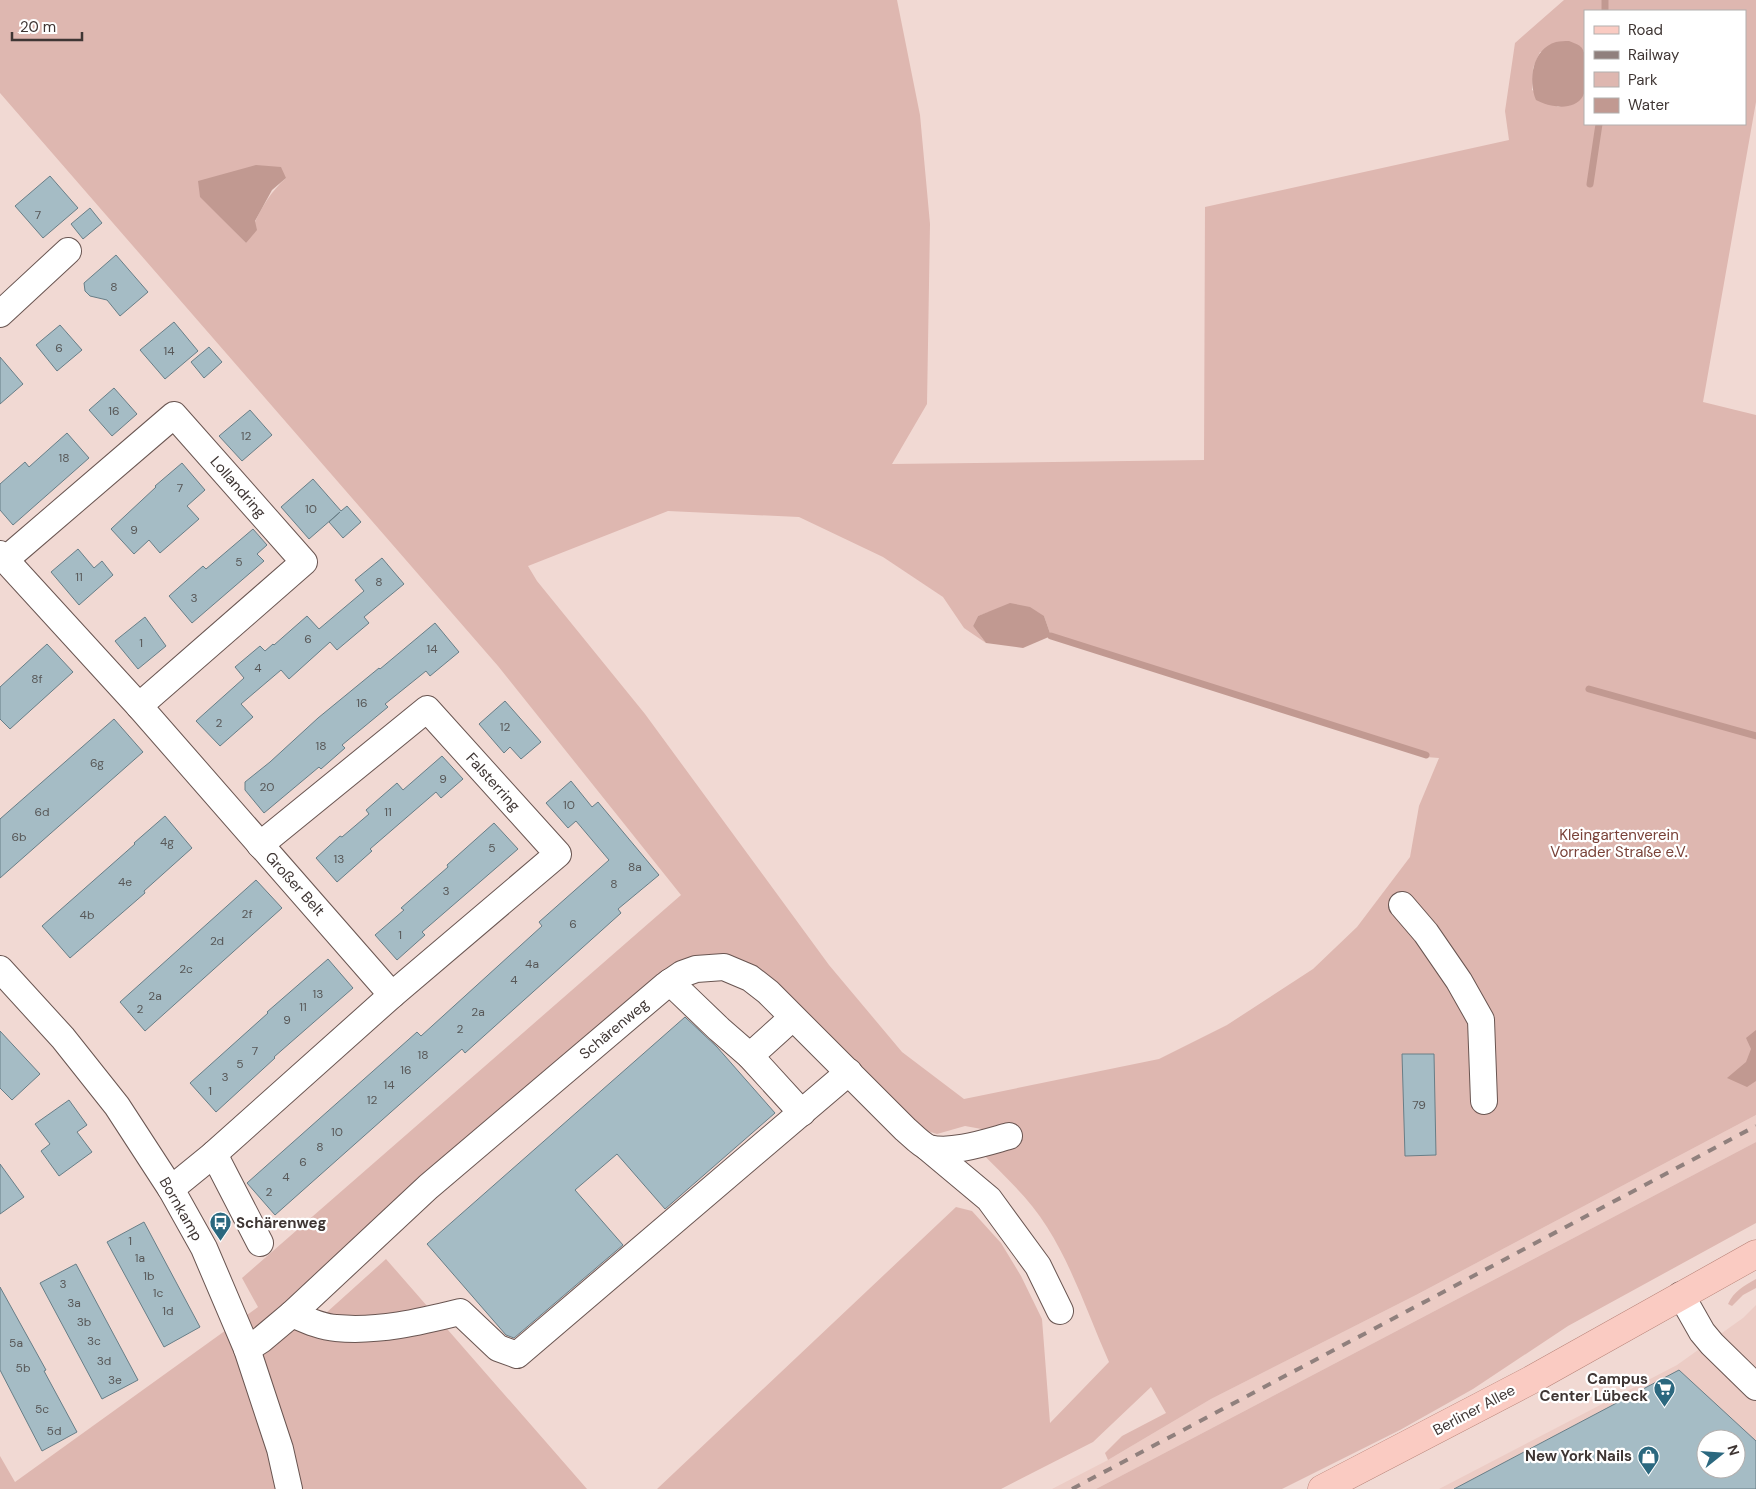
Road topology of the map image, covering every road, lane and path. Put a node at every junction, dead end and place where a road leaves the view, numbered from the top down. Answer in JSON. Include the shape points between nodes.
{"nodes":[{"id":1,"x":68,"y":251,"type":"dead end"},
{"id":2,"x":0,"y":314,"type":"edge"},
{"id":3,"x":3,"y":557,"type":"edge"},
{"id":4,"x":139,"y":706,"type":"junction"},
{"id":5,"x":260,"y":845,"type":"junction"},
{"id":6,"x":1402,"y":905,"type":"dead end"},
{"id":7,"x":0,"y":969,"type":"edge"},
{"id":8,"x":670,"y":982,"type":"junction"},
{"id":9,"x":392,"y":995,"type":"junction"},
{"id":10,"x":792,"y":1018,"type":"junction"},
{"id":11,"x":750,"y":1056,"type":"junction"},
{"id":12,"x":849,"y":1072,"type":"junction"},
{"id":13,"x":1484,"y":1101,"type":"dead end"},
{"id":14,"x":802,"y":1113,"type":"junction"},
{"id":15,"x":1009,"y":1136,"type":"dead end"},
{"id":16,"x":928,"y":1148,"type":"junction"},
{"id":17,"x":214,"y":1154,"type":"junction"},
{"id":18,"x":171,"y":1189,"type":"junction"},
{"id":19,"x":260,"y":1243,"type":"dead end"},
{"id":20,"x":1756,"y":1254,"type":"edge"},
{"id":21,"x":1681,"y":1296,"type":"junction"},
{"id":22,"x":1060,"y":1311,"type":"dead end"},
{"id":23,"x":292,"y":1314,"type":"junction"},
{"id":24,"x":247,"y":1349,"type":"junction"},
{"id":25,"x":1756,"y":1387,"type":"edge"},
{"id":26,"x":289,"y":1489,"type":"edge"},
{"id":27,"x":1322,"y":1489,"type":"edge"}],
"edges":[{"from":1,"to":2,"type":"street"},
{"from":3,"to":4,"type":"street","name":"Großer Belt"},
{"from":3,"to":4,"type":"street","name":"Lollandring","via":[[174,415],[304,562]]},
{"from":4,"to":5,"type":"street","name":"Großer Belt"},
{"from":5,"to":9,"type":"street","name":"Großer Belt"},
{"from":5,"to":9,"type":"street","name":"Falsterring","via":[[427,709],[558,854]]},
{"from":6,"to":13,"type":"street","via":[[1459,981],[1481,1020]]},
{"from":7,"to":18,"type":"street","name":"Bornkamp","via":[[63,1038],[116,1106]]},
{"from":8,"to":10,"type":"street","name":"Schärenweg","via":[[696,969],[724,967],[750,978]]},
{"from":8,"to":11,"type":"street"},
{"from":8,"to":23,"type":"street","name":"Schärenweg","via":[[428,1187]]},
{"from":9,"to":17,"type":"street"},
{"from":10,"to":11,"type":"street"},
{"from":10,"to":12,"type":"street","name":"Schärenweg"},
{"from":11,"to":14,"type":"street"},
{"from":12,"to":14,"type":"street"},
{"from":12,"to":16,"type":"street","name":"Schärenweg"},
{"from":14,"to":23,"type":"street","via":[[517,1355],[498,1348],[460,1312],[382,1328],[335,1328]]},
{"from":15,"to":16,"type":"street","via":[[948,1149]]},
{"from":16,"to":22,"type":"street","name":"Schärenweg","via":[[989,1199],[1038,1266]]},
{"from":17,"to":18,"type":"street"},
{"from":17,"to":19,"type":"street"},
{"from":18,"to":24,"type":"street","name":"Bornkamp","via":[[204,1248]]},
{"from":20,"to":21,"type":"main road","name":"Berliner Allee"},
{"from":21,"to":25,"type":"street","via":[[1702,1332]]},
{"from":21,"to":27,"type":"main road","name":"Berliner Allee","via":[[1532,1380]]},
{"from":23,"to":24,"type":"street","name":"Schärenweg"},
{"from":24,"to":26,"type":"street","name":"Bornkamp","via":[[280,1449]]}]}
